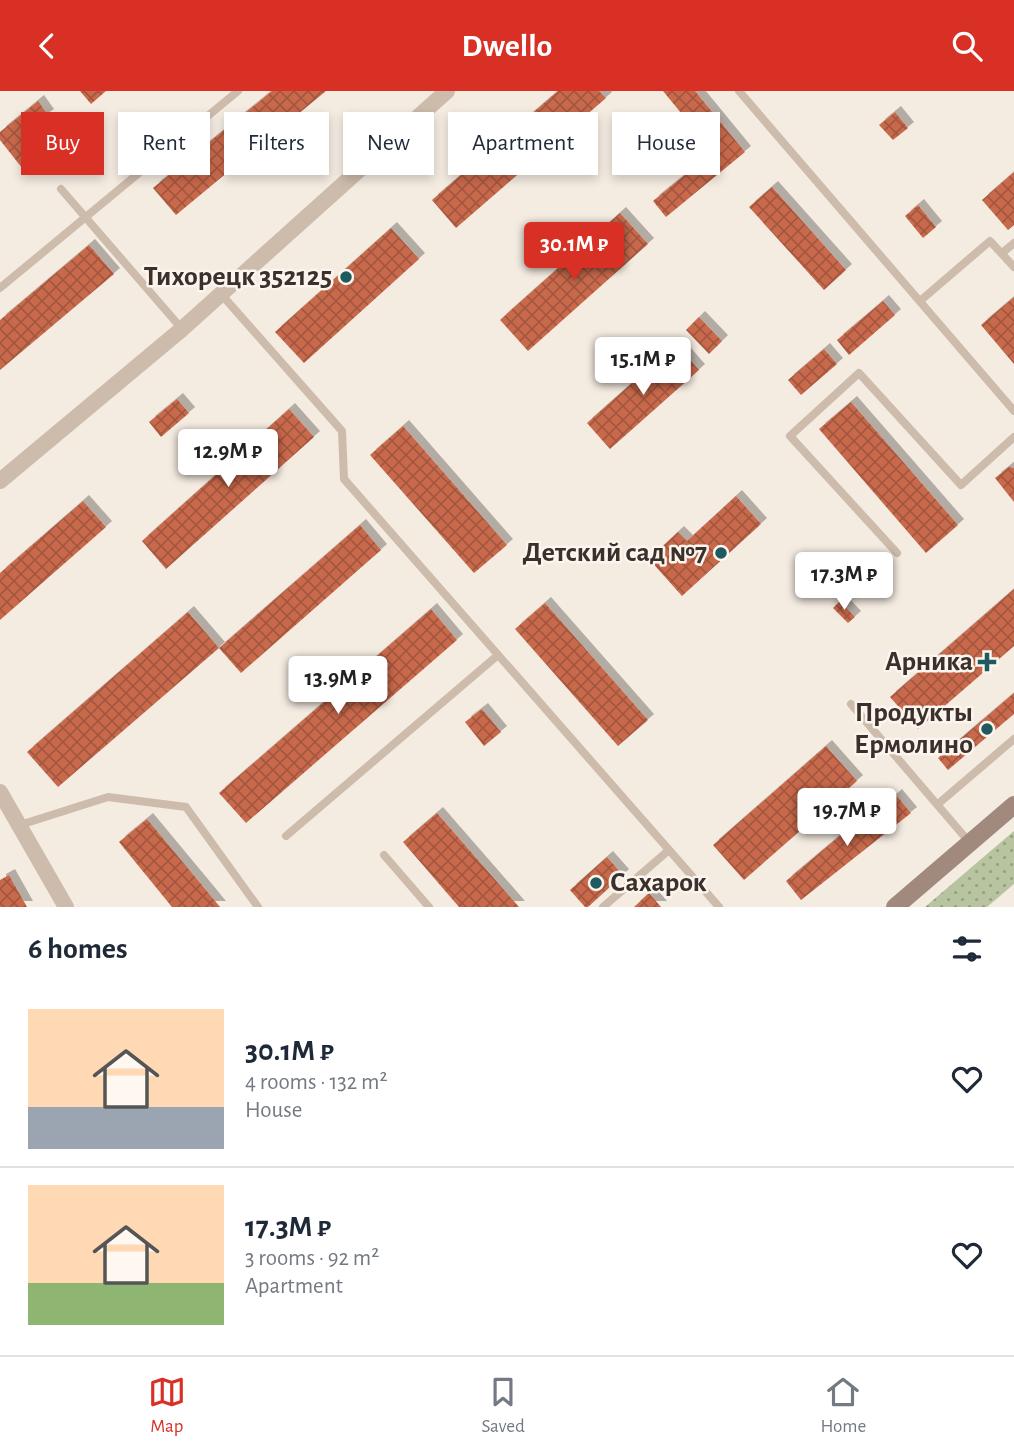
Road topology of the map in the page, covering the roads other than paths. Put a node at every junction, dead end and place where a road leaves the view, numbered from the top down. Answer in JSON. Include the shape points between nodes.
{"nodes":[{"id":1,"x":237,"y":91,"type":"edge"},
{"id":2,"x":447,"y":91,"type":"edge"},
{"id":3,"x":739,"y":91,"type":"edge"},
{"id":4,"x":61,"y":189,"type":"dead end"},
{"id":5,"x":85,"y":217,"type":"junction"},
{"id":6,"x":1014,"y":243,"type":"edge"},
{"id":7,"x":1002,"y":253,"type":"junction"},
{"id":8,"x":1014,"y":267,"type":"edge"},
{"id":9,"x":0,"y":288,"type":"edge"},
{"id":10,"x":221,"y":294,"type":"junction"},
{"id":11,"x":920,"y":301,"type":"junction"},
{"id":12,"x":182,"y":329,"type":"junction"},
{"id":13,"x":1014,"y":411,"type":"edge"},
{"id":14,"x":1014,"y":437,"type":"edge"},
{"id":15,"x":0,"y":481,"type":"edge"},
{"id":16,"x":897,"y":553,"type":"dead end"},
{"id":17,"x":498,"y":655,"type":"junction"},
{"id":18,"x":851,"y":704,"type":"dead end"},
{"id":19,"x":1014,"y":739,"type":"edge"},
{"id":20,"x":0,"y":792,"type":"edge"},
{"id":21,"x":938,"y":804,"type":"junction"},
{"id":22,"x":1014,"y":805,"type":"edge"},
{"id":23,"x":19,"y":825,"type":"junction"},
{"id":24,"x":286,"y":836,"type":"dead end"},
{"id":25,"x":971,"y":842,"type":"junction"},
{"id":26,"x":669,"y":850,"type":"junction"},
{"id":27,"x":384,"y":855,"type":"dead end"},
{"id":28,"x":66,"y":907,"type":"edge"},
{"id":29,"x":258,"y":907,"type":"edge"},
{"id":30,"x":429,"y":907,"type":"edge"},
{"id":31,"x":603,"y":907,"type":"edge"},
{"id":32,"x":719,"y":907,"type":"edge"},
{"id":33,"x":895,"y":907,"type":"edge"}],
"edges":[{"from":1,"to":5,"type":"lane"},
{"from":2,"to":10,"type":"street"},
{"from":3,"to":11,"type":"lane"},
{"from":4,"to":5,"type":"lane"},
{"from":5,"to":9,"type":"lane"},
{"from":5,"to":12,"type":"lane"},
{"from":6,"to":7,"type":"lane"},
{"from":7,"to":8,"type":"lane"},
{"from":7,"to":11,"type":"lane","via":[[990,240]]},
{"from":10,"to":12,"type":"street"},
{"from":10,"to":17,"type":"lane","via":[[342,431],[344,479]]},
{"from":11,"to":13,"type":"lane"},
{"from":12,"to":15,"type":"street"},
{"from":14,"to":16,"type":"lane","via":[[961,485],[859,373],[790,436]]},
{"from":17,"to":24,"type":"lane"},
{"from":17,"to":26,"type":"lane"},
{"from":18,"to":21,"type":"lane"},
{"from":19,"to":21,"type":"lane"},
{"from":20,"to":23,"type":"street"},
{"from":21,"to":25,"type":"lane"},
{"from":22,"to":25,"type":"main road"},
{"from":23,"to":28,"type":"street"},
{"from":23,"to":29,"type":"lane","via":[[108,797],[186,807]]},
{"from":25,"to":33,"type":"main road"},
{"from":26,"to":31,"type":"lane"},
{"from":26,"to":32,"type":"lane"},
{"from":27,"to":30,"type":"lane"}]}
